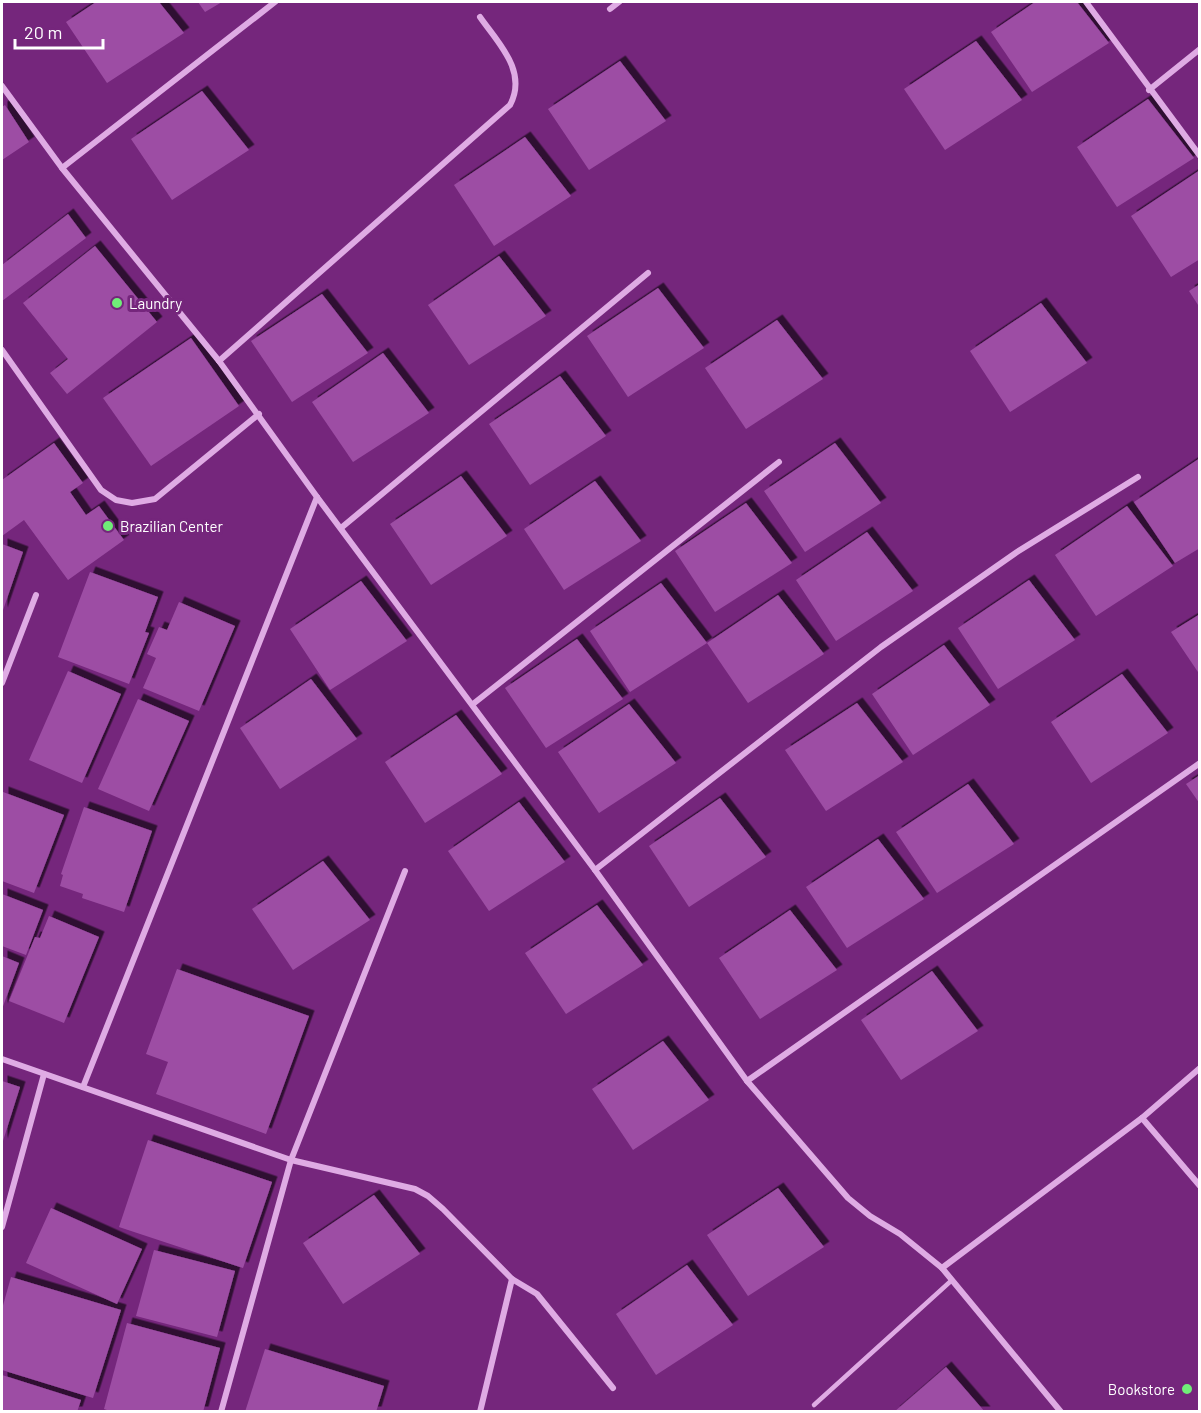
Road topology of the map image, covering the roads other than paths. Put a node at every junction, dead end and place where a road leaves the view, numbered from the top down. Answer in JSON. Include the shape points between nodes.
{"nodes":[{"id":1,"x":275,"y":2,"type":"edge"},
{"id":2,"x":619,"y":2,"type":"edge"},
{"id":3,"x":1086,"y":2,"type":"edge"},
{"id":4,"x":610,"y":9,"type":"dead end"},
{"id":5,"x":480,"y":17,"type":"dead end"},
{"id":6,"x":1200,"y":49,"type":"edge"},
{"id":7,"x":2,"y":86,"type":"edge"},
{"id":8,"x":1149,"y":90,"type":"junction"},
{"id":9,"x":1200,"y":156,"type":"edge"},
{"id":10,"x":62,"y":168,"type":"junction"},
{"id":11,"x":648,"y":273,"type":"dead end"},
{"id":12,"x":2,"y":350,"type":"edge"},
{"id":13,"x":219,"y":361,"type":"junction"},
{"id":14,"x":259,"y":414,"type":"junction"},
{"id":15,"x":779,"y":462,"type":"dead end"},
{"id":16,"x":1138,"y":477,"type":"dead end"},
{"id":17,"x":317,"y":497,"type":"junction"},
{"id":18,"x":341,"y":528,"type":"junction"},
{"id":19,"x":36,"y":595,"type":"dead end"},
{"id":20,"x":2,"y":683,"type":"edge"},
{"id":21,"x":473,"y":704,"type":"junction"},
{"id":22,"x":1200,"y":763,"type":"edge"},
{"id":23,"x":595,"y":870,"type":"junction"},
{"id":24,"x":405,"y":871,"type":"dead end"},
{"id":25,"x":2,"y":1059,"type":"edge"},
{"id":26,"x":1200,"y":1068,"type":"edge"},
{"id":27,"x":44,"y":1074,"type":"junction"},
{"id":28,"x":747,"y":1081,"type":"junction"},
{"id":29,"x":83,"y":1087,"type":"junction"},
{"id":30,"x":1142,"y":1118,"type":"junction"},
{"id":31,"x":291,"y":1160,"type":"junction"},
{"id":32,"x":1200,"y":1186,"type":"edge"},
{"id":33,"x":2,"y":1227,"type":"edge"},
{"id":34,"x":942,"y":1268,"type":"junction"},
{"id":35,"x":512,"y":1279,"type":"junction"},
{"id":36,"x":952,"y":1280,"type":"junction"},
{"id":37,"x":613,"y":1388,"type":"dead end"},
{"id":38,"x":814,"y":1405,"type":"dead end"},
{"id":39,"x":221,"y":1412,"type":"edge"},
{"id":40,"x":480,"y":1412,"type":"edge"},
{"id":41,"x":1061,"y":1412,"type":"edge"}],
"edges":[{"from":1,"to":10,"type":"street"},
{"from":2,"to":4,"type":"street"},
{"from":3,"to":8,"type":"street"},
{"from":5,"to":13,"type":"street","via":[[515,72],[517,83],[510,105]]},
{"from":6,"to":8,"type":"street"},
{"from":7,"to":10,"type":"street"},
{"from":8,"to":9,"type":"street"},
{"from":10,"to":13,"type":"street"},
{"from":11,"to":18,"type":"street"},
{"from":12,"to":14,"type":"street","via":[[102,490],[117,500],[132,503],[154,499]]},
{"from":13,"to":14,"type":"street"},
{"from":14,"to":17,"type":"street"},
{"from":15,"to":21,"type":"street"},
{"from":16,"to":23,"type":"street","via":[[1017,552],[881,647]]},
{"from":17,"to":18,"type":"street"},
{"from":17,"to":29,"type":"street"},
{"from":18,"to":21,"type":"street"},
{"from":19,"to":20,"type":"street"},
{"from":21,"to":23,"type":"street"},
{"from":22,"to":28,"type":"street"},
{"from":23,"to":28,"type":"street"},
{"from":24,"to":31,"type":"street"},
{"from":25,"to":27,"type":"street"},
{"from":26,"to":30,"type":"street"},
{"from":27,"to":29,"type":"street"},
{"from":27,"to":33,"type":"street"},
{"from":28,"to":34,"type":"street","via":[[848,1198]]},
{"from":29,"to":31,"type":"street"},
{"from":30,"to":32,"type":"street"},
{"from":30,"to":34,"type":"street"},
{"from":31,"to":35,"type":"street","via":[[415,1189],[443,1209]]},
{"from":31,"to":39,"type":"street"},
{"from":34,"to":36,"type":"street"},
{"from":35,"to":37,"type":"street","via":[[544,1301]]},
{"from":35,"to":40,"type":"street"},
{"from":36,"to":38,"type":"lane"},
{"from":36,"to":41,"type":"street"}]}
